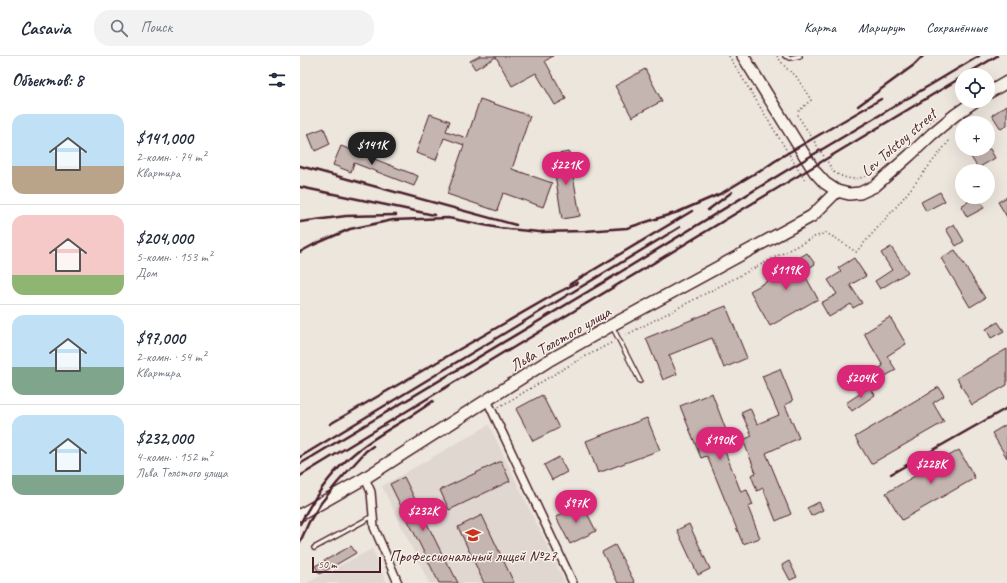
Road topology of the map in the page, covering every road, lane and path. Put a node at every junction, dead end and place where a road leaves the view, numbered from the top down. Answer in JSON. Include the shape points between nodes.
{"nodes":[{"id":1,"x":729,"y":56,"type":"edge"},
{"id":2,"x":743,"y":56,"type":"edge"},
{"id":3,"x":777,"y":56,"type":"edge"},
{"id":4,"x":785,"y":56,"type":"edge"},
{"id":5,"x":800,"y":56,"type":"edge"},
{"id":6,"x":1007,"y":82,"type":"edge"},
{"id":7,"x":995,"y":89,"type":"edge"},
{"id":8,"x":965,"y":108,"type":"edge"},
{"id":9,"x":942,"y":112,"type":"dead end"},
{"id":10,"x":927,"y":125,"type":"dead end"},
{"id":11,"x":949,"y":141,"type":"dead end"},
{"id":12,"x":876,"y":171,"type":"dead end"},
{"id":13,"x":806,"y":182,"type":"dead end"},
{"id":14,"x":837,"y":191,"type":"junction"},
{"id":15,"x":612,"y":325,"type":"junction"},
{"id":16,"x":626,"y":335,"type":"dead end"},
{"id":17,"x":613,"y":342,"type":"dead end"},
{"id":18,"x":640,"y":381,"type":"dead end"},
{"id":19,"x":487,"y":400,"type":"junction"},
{"id":20,"x":492,"y":411,"type":"junction"},
{"id":21,"x":365,"y":478,"type":"junction"},
{"id":22,"x":300,"y":514,"type":"edge"},
{"id":23,"x":373,"y":516,"type":"junction"},
{"id":24,"x":314,"y":548,"type":"dead end"},
{"id":25,"x":398,"y":583,"type":"edge"},
{"id":26,"x":573,"y":583,"type":"edge"}],
"edges":[{"from":1,"to":13,"type":"path"},
{"from":2,"to":14,"type":"main road","via":[[815,172]]},
{"from":3,"to":12,"type":"path","via":[[796,76],[811,100],[799,111],[798,116],[834,172],[841,177],[857,179]]},
{"from":4,"to":5,"type":"lane"},
{"from":6,"to":7,"type":"main road"},
{"from":8,"to":14,"type":"main road","name":"Lev Tolstoy street","via":[[875,186],[860,193]]},
{"from":9,"to":10,"type":"path"},
{"from":11,"to":16,"type":"path","via":[[856,252],[826,233],[814,237]]},
{"from":14,"to":15,"type":"main road","name":"Льва Толстого улица","via":[[812,216]]},
{"from":15,"to":18,"type":"lane"},
{"from":15,"to":19,"type":"main road","name":"Льва Толстого улица","via":[[548,361]]},
{"from":17,"to":20,"type":"path"},
{"from":19,"to":20,"type":"street"},
{"from":19,"to":21,"type":"main road","name":"Льва Толстого улица"},
{"from":20,"to":26,"type":"street"},
{"from":21,"to":22,"type":"main road","name":"Льва Толстого улица"},
{"from":21,"to":23,"type":"street","via":[[371,492]]},
{"from":23,"to":24,"type":"lane"},
{"from":23,"to":25,"type":"street","via":[[374,526]]}]}
